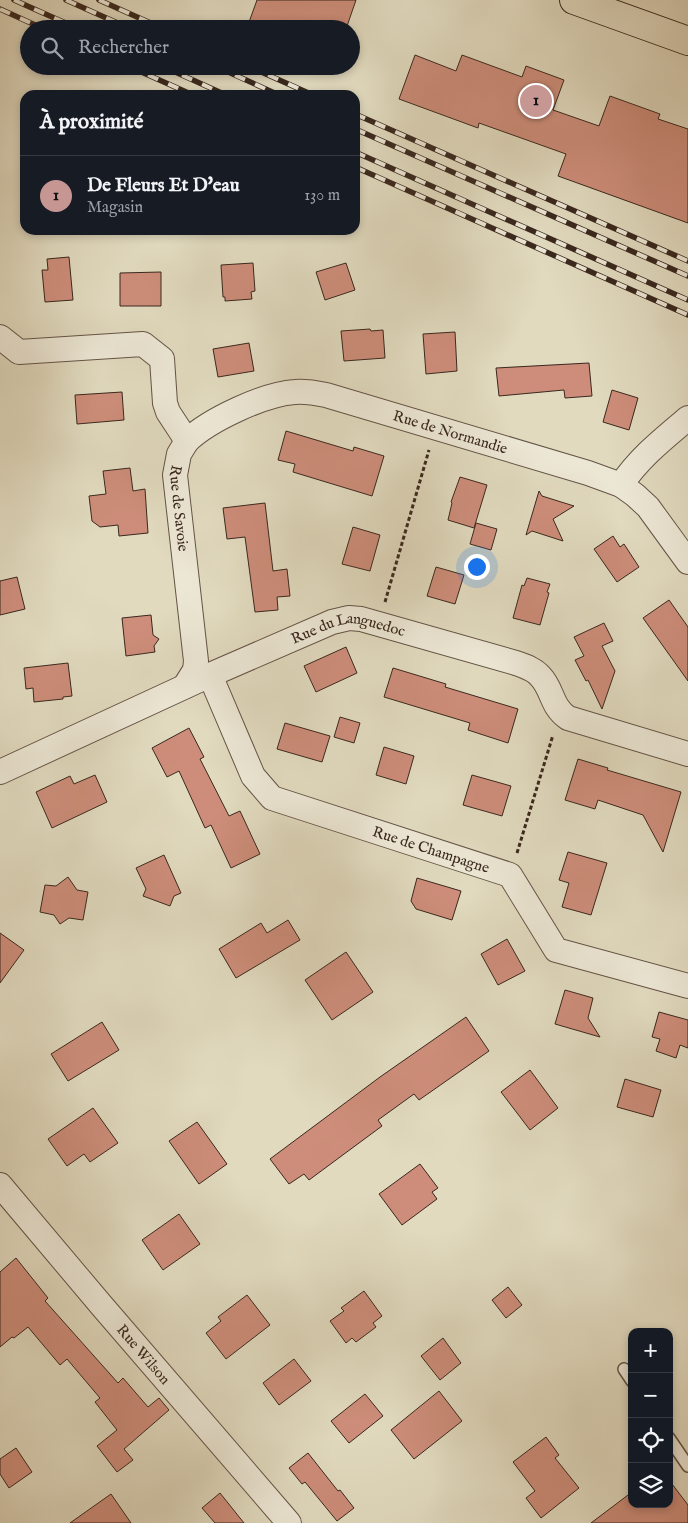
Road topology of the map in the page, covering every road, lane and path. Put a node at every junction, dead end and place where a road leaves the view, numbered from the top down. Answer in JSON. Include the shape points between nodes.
{"nodes":[{"id":1,"x":574,"y":0,"type":"edge"},
{"id":2,"x":688,"y":41,"type":"edge"},
{"id":3,"x":0,"y":338,"type":"edge"},
{"id":4,"x":688,"y":418,"type":"edge"},
{"id":5,"x":435,"y":429,"type":"junction"},
{"id":6,"x":187,"y":442,"type":"junction"},
{"id":7,"x":622,"y":485,"type":"junction"},
{"id":8,"x":688,"y":562,"type":"edge"},
{"id":9,"x":379,"y":625,"type":"junction"},
{"id":10,"x":210,"y":675,"type":"junction"},
{"id":11,"x":185,"y":686,"type":"junction"},
{"id":12,"x":562,"y":714,"type":"junction"},
{"id":13,"x":688,"y":754,"type":"edge"},
{"id":14,"x":0,"y":772,"type":"edge"},
{"id":15,"x":510,"y":875,"type":"junction"},
{"id":16,"x":688,"y":986,"type":"edge"},
{"id":17,"x":0,"y":1185,"type":"edge"},
{"id":18,"x":624,"y":1369,"type":"dead end"},
{"id":19,"x":628,"y":1375,"type":"edge"},
{"id":20,"x":673,"y":1444,"type":"edge"},
{"id":21,"x":688,"y":1466,"type":"edge"},
{"id":22,"x":289,"y":1523,"type":"edge"}],
"edges":[{"from":1,"to":2,"type":"main road"},
{"from":3,"to":6,"type":"street","via":[[19,352],[143,344],[162,360],[165,403]]},
{"from":4,"to":7,"type":"street","via":[[645,455]]},
{"from":5,"to":6,"type":"street","name":"Rue de Normandie","via":[[326,395],[293,392],[247,406],[214,421]]},
{"from":5,"to":7,"type":"street","name":"Rue de Normandie"},
{"from":5,"to":9,"type":"path"},
{"from":6,"to":11,"type":"street","name":"Rue de Savoie","via":[[176,465],[176,488],[196,645],[195,670]]},
{"from":7,"to":8,"type":"street","name":"Rue de Normandie","via":[[648,507]]},
{"from":9,"to":10,"type":"street","name":"Rue du Languedoc","via":[[361,619],[340,619]]},
{"from":9,"to":12,"type":"street","name":"Rue du Languedoc","via":[[530,668],[547,686]]},
{"from":10,"to":11,"type":"street","name":"Rue du Languedoc"},
{"from":10,"to":15,"type":"street","name":"Rue de Champagne","via":[[253,776],[272,798]]},
{"from":11,"to":14,"type":"street","name":"Rue du Languedoc"},
{"from":12,"to":13,"type":"street"},
{"from":12,"to":15,"type":"path","via":[[548,746]]},
{"from":15,"to":16,"type":"street","name":"Rue de Champagne","via":[[556,950]]},
{"from":17,"to":22,"type":"street","name":"Rue Wilson"},
{"from":18,"to":19,"type":"lane"},
{"from":20,"to":21,"type":"lane"}]}
